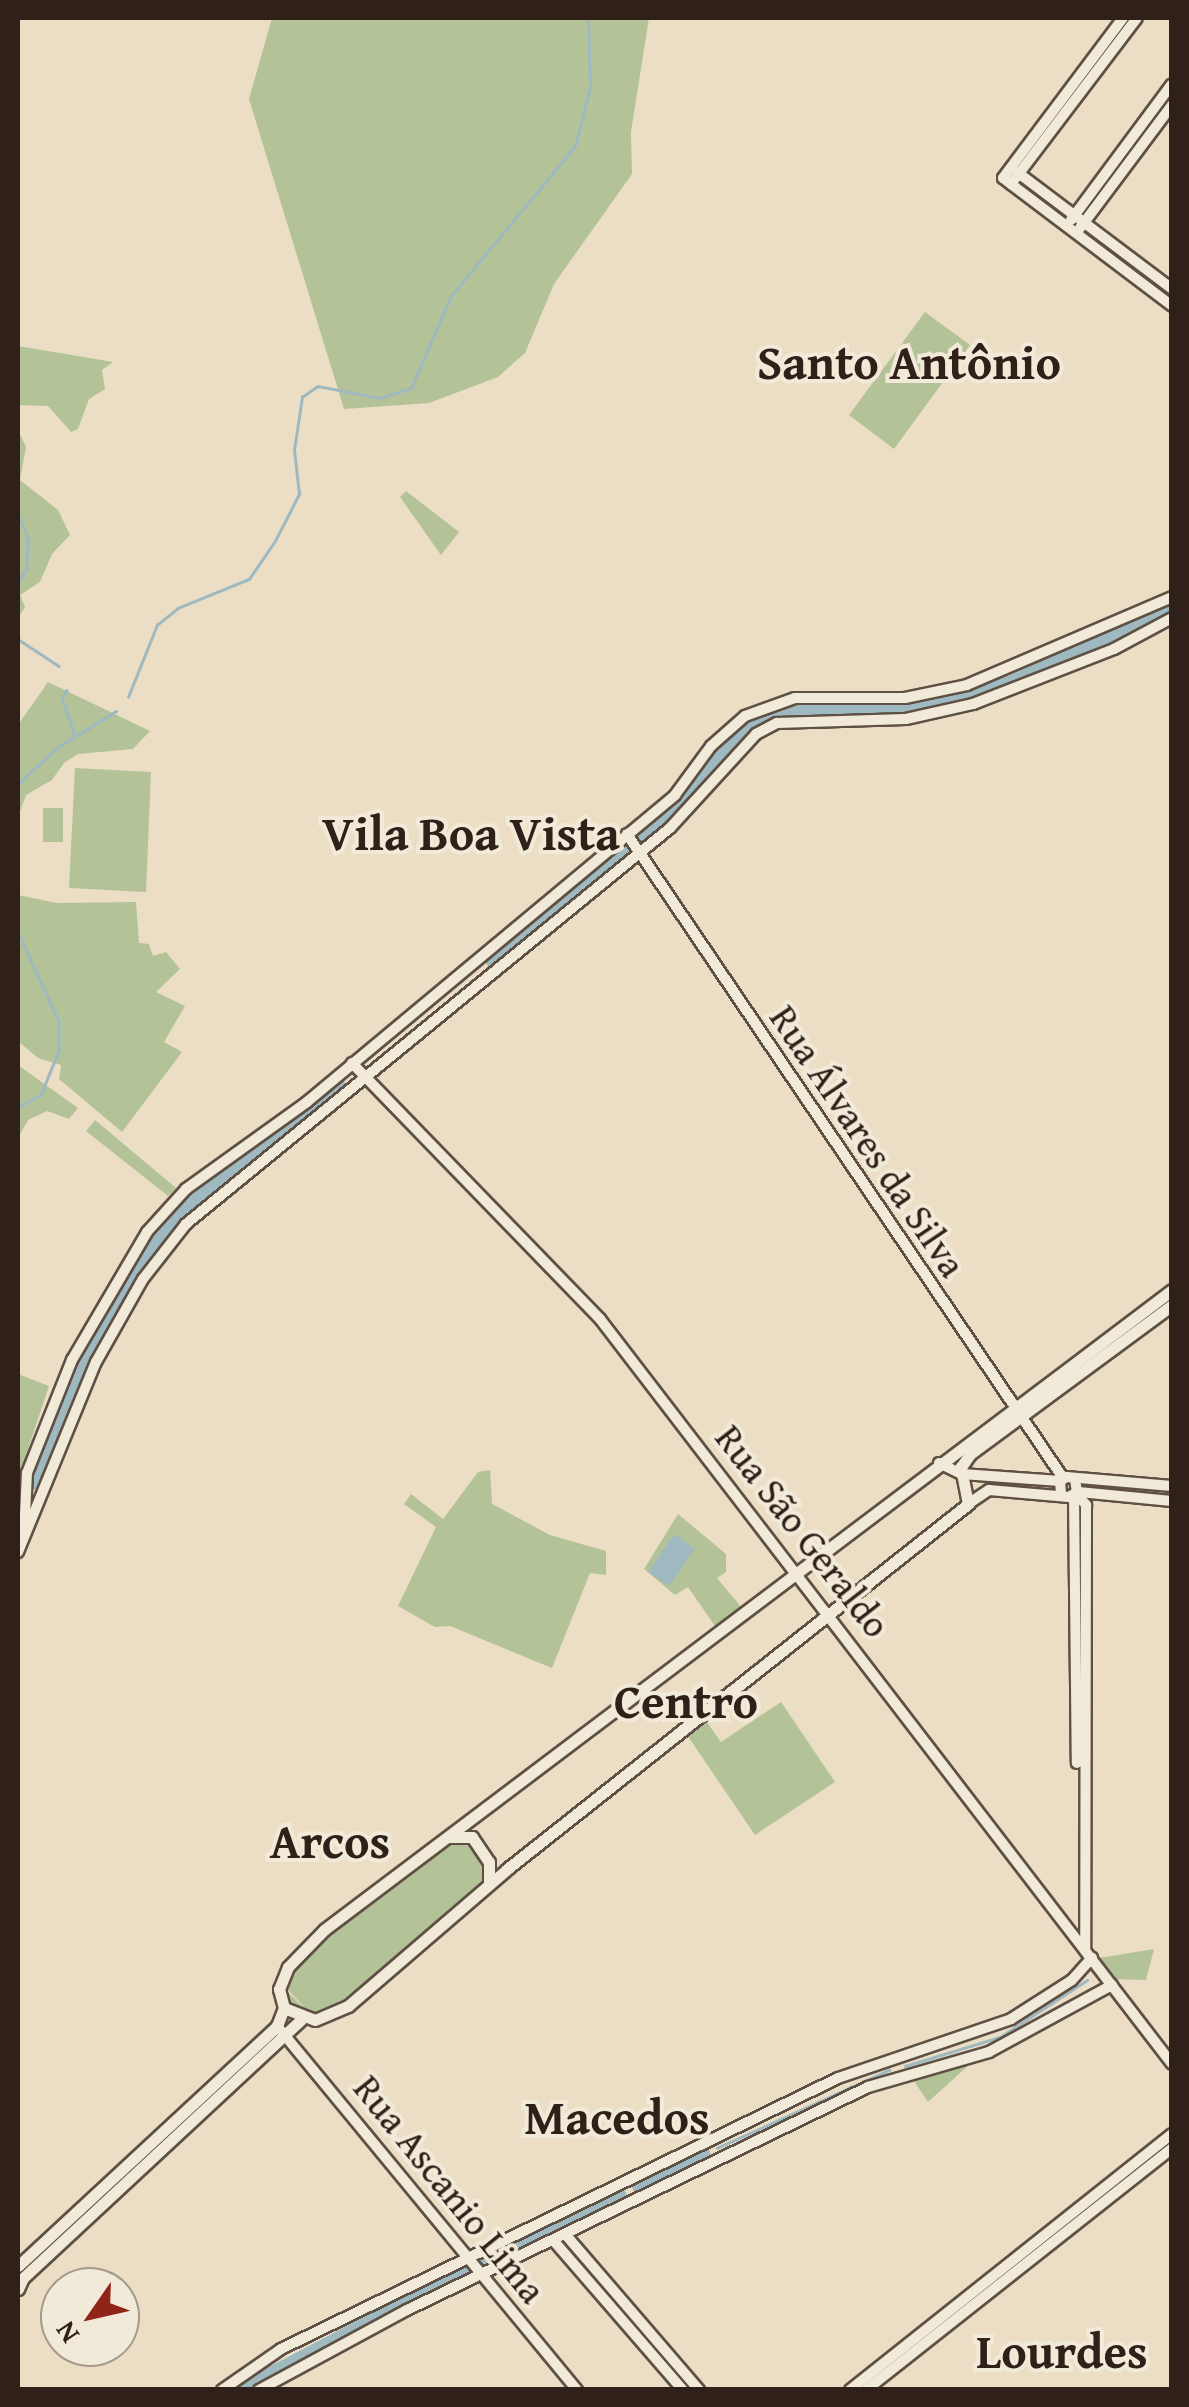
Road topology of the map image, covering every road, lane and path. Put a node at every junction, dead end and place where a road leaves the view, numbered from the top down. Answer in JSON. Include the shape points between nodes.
{"nodes":[{"id":1,"x":1122,"y":18,"type":"edge"},
{"id":2,"x":1137,"y":18,"type":"edge"},
{"id":3,"x":1172,"y":84,"type":"edge"},
{"id":4,"x":1172,"y":104,"type":"edge"},
{"id":5,"x":1011,"y":176,"type":"junction"},
{"id":6,"x":1079,"y":219,"type":"junction"},
{"id":7,"x":1071,"y":229,"type":"junction"},
{"id":8,"x":1172,"y":289,"type":"edge"},
{"id":9,"x":1172,"y":306,"type":"edge"},
{"id":10,"x":1172,"y":596,"type":"edge"},
{"id":11,"x":1172,"y":618,"type":"edge"},
{"id":12,"x":628,"y":836,"type":"junction"},
{"id":13,"x":640,"y":852,"type":"junction"},
{"id":14,"x":352,"y":1064,"type":"junction"},
{"id":15,"x":368,"y":1080,"type":"junction"},
{"id":16,"x":1172,"y":1290,"type":"edge"},
{"id":17,"x":1172,"y":1305,"type":"edge"},
{"id":18,"x":1136,"y":1324,"type":"junction"},
{"id":19,"x":1016,"y":1413,"type":"junction"},
{"id":20,"x":940,"y":1461,"type":"junction"},
{"id":21,"x":962,"y":1474,"type":"junction"},
{"id":22,"x":1172,"y":1486,"type":"edge"},
{"id":23,"x":1069,"y":1487,"type":"junction"},
{"id":24,"x":25,"y":1488,"type":"junction"},
{"id":25,"x":43,"y":1494,"type":"junction"},
{"id":26,"x":1172,"y":1501,"type":"edge"},
{"id":27,"x":968,"y":1504,"type":"junction"},
{"id":28,"x":24,"y":1536,"type":"junction"},
{"id":29,"x":18,"y":1552,"type":"edge"},
{"id":30,"x":795,"y":1570,"type":"junction"},
{"id":31,"x":829,"y":1614,"type":"junction"},
{"id":32,"x":474,"y":1815,"type":"junction"},
{"id":33,"x":449,"y":1838,"type":"junction"},
{"id":34,"x":507,"y":1869,"type":"junction"},
{"id":35,"x":489,"y":1884,"type":"junction"},
{"id":36,"x":1085,"y":1949,"type":"junction"},
{"id":37,"x":1078,"y":1976,"type":"junction"},
{"id":38,"x":1112,"y":1985,"type":"junction"},
{"id":39,"x":1088,"y":1994,"type":"junction"},
{"id":40,"x":284,"y":2008,"type":"junction"},
{"id":41,"x":302,"y":2020,"type":"junction"},
{"id":42,"x":280,"y":2030,"type":"junction"},
{"id":43,"x":1172,"y":2064,"type":"edge"},
{"id":44,"x":1172,"y":2134,"type":"edge"},
{"id":45,"x":1172,"y":2148,"type":"edge"},
{"id":46,"x":93,"y":2204,"type":"junction"},
{"id":47,"x":565,"y":2234,"type":"junction"},
{"id":48,"x":553,"y":2240,"type":"junction"},
{"id":49,"x":471,"y":2259,"type":"junction"},
{"id":50,"x":18,"y":2266,"type":"edge"},
{"id":51,"x":481,"y":2276,"type":"junction"},
{"id":52,"x":18,"y":2290,"type":"edge"},
{"id":53,"x":222,"y":2390,"type":"edge"},
{"id":54,"x":260,"y":2390,"type":"edge"},
{"id":55,"x":577,"y":2390,"type":"edge"},
{"id":56,"x":683,"y":2390,"type":"edge"},
{"id":57,"x":699,"y":2390,"type":"edge"},
{"id":58,"x":850,"y":2390,"type":"edge"},
{"id":59,"x":866,"y":2390,"type":"edge"}],
"edges":[{"from":1,"to":5,"type":"street"},
{"from":2,"to":5,"type":"street"},
{"from":3,"to":6,"type":"street"},
{"from":4,"to":6,"type":"street"},
{"from":5,"to":6,"type":"street"},
{"from":5,"to":7,"type":"street"},
{"from":6,"to":7,"type":"street"},
{"from":6,"to":8,"type":"street"},
{"from":7,"to":9,"type":"street"},
{"from":10,"to":12,"type":"street","via":[[1017,668],[936,694],[794,698],[755,710],[711,746],[675,795]]},
{"from":11,"to":13,"type":"street","via":[[1046,678],[940,714],[777,723],[725,762],[700,798]]},
{"from":12,"to":13,"type":"street","name":"Rua Álvares da Silva"},
{"from":12,"to":14,"type":"street"},
{"from":13,"to":15,"type":"street"},
{"from":13,"to":19,"type":"street","name":"Rua Álvares da Silva"},
{"from":14,"to":15,"type":"street","name":"Rua São Geraldo"},
{"from":14,"to":24,"type":"street","via":[[186,1189],[147,1232],[72,1360]]},
{"from":15,"to":25,"type":"street","via":[[205,1204],[164,1248],[96,1362]]},
{"from":15,"to":30,"type":"street","name":"Rua São Geraldo","via":[[600,1320]]},
{"from":16,"to":18,"type":"main road"},
{"from":17,"to":18,"type":"main road"},
{"from":18,"to":19,"type":"main road"},
{"from":19,"to":20,"type":"main road"},
{"from":19,"to":21,"type":"main road","via":[[970,1454]]},
{"from":19,"to":23,"type":"street","name":"Rua Álvares da Silva"},
{"from":20,"to":21,"type":"street"},
{"from":20,"to":30,"type":"main road"},
{"from":21,"to":23,"type":"street"},
{"from":21,"to":27,"type":"main road"},
{"from":22,"to":23,"type":"street"},
{"from":23,"to":26,"type":"street"},
{"from":23,"to":27,"type":"street","via":[[988,1490]]},
{"from":23,"to":36,"type":"street","via":[[1086,1505]]},
{"from":24,"to":25,"type":"street"},
{"from":24,"to":28,"type":"street"},
{"from":25,"to":28,"type":"street"},
{"from":27,"to":31,"type":"main road"},
{"from":28,"to":29,"type":"street"},
{"from":30,"to":31,"type":"street","name":"Rua São Geraldo"},
{"from":30,"to":32,"type":"main road"},
{"from":31,"to":34,"type":"main road"},
{"from":31,"to":36,"type":"street","name":"Rua São Geraldo"},
{"from":32,"to":33,"type":"main road"},
{"from":32,"to":34,"type":"main road","via":[[472,1832],[494,1864]]},
{"from":33,"to":35,"type":"main road","via":[[472,1836],[489,1862]]},
{"from":33,"to":40,"type":"main road","via":[[302,1949],[279,1989]]},
{"from":34,"to":35,"type":"main road"},
{"from":35,"to":41,"type":"main road","via":[[341,2012]]},
{"from":36,"to":37,"type":"street"},
{"from":36,"to":38,"type":"street","name":"Rua São Geraldo"},
{"from":37,"to":39,"type":"street","via":[[1096,1977]]},
{"from":37,"to":49,"type":"street","via":[[1011,2020],[838,2078]]},
{"from":38,"to":39,"type":"street"},
{"from":38,"to":43,"type":"street","name":"Rua São Geraldo"},
{"from":39,"to":47,"type":"street","via":[[989,2052],[868,2087]]},
{"from":40,"to":41,"type":"main road"},
{"from":40,"to":42,"type":"main road"},
{"from":41,"to":42,"type":"main road"},
{"from":42,"to":46,"type":"main road"},
{"from":42,"to":49,"type":"street","name":"Rua Ascanio Lima"},
{"from":44,"to":58,"type":"street"},
{"from":45,"to":59,"type":"street"},
{"from":46,"to":50,"type":"main road"},
{"from":46,"to":52,"type":"main road"},
{"from":47,"to":48,"type":"street"},
{"from":47,"to":57,"type":"street"},
{"from":48,"to":51,"type":"street"},
{"from":48,"to":56,"type":"street"},
{"from":49,"to":51,"type":"street","name":"Rua Ascanio Lima"},
{"from":49,"to":53,"type":"street","via":[[281,2349]]},
{"from":51,"to":54,"type":"street"},
{"from":51,"to":55,"type":"street","name":"Rua Ascanio Lima"}]}
